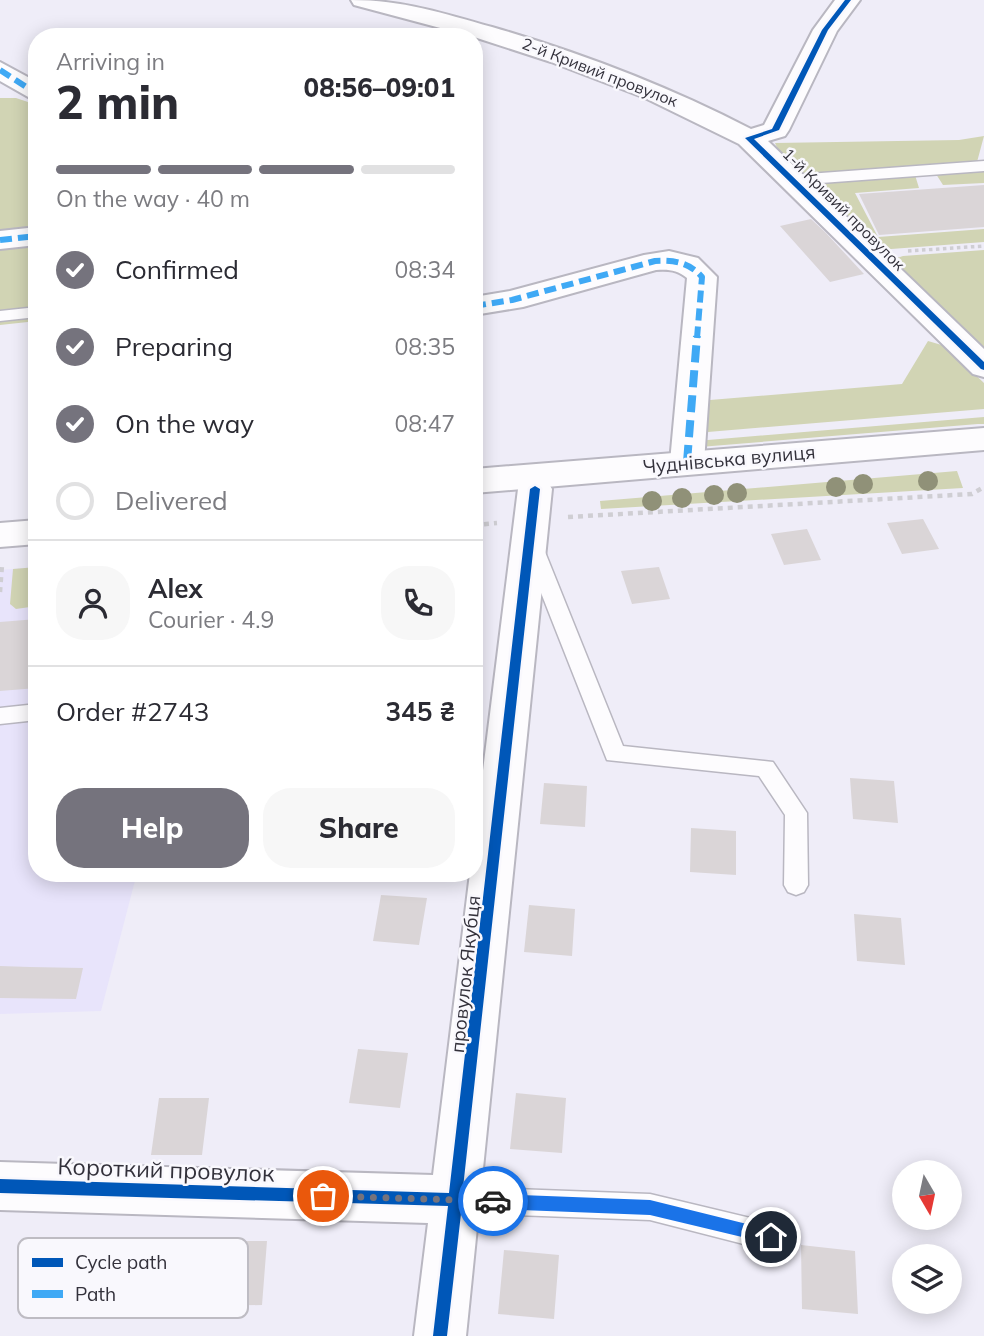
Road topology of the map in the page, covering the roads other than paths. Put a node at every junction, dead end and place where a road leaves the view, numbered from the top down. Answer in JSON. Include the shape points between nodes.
{"nodes":[{"id":1,"x":363,"y":0,"type":"edge"},
{"id":2,"x":848,"y":0,"type":"edge"},
{"id":3,"x":473,"y":28,"type":"edge"},
{"id":4,"x":483,"y":30,"type":"edge"},
{"id":5,"x":0,"y":70,"type":"edge"},
{"id":6,"x":28,"y":88,"type":"edge"},
{"id":7,"x":749,"y":138,"type":"junction"},
{"id":8,"x":984,"y":166,"type":"edge"},
{"id":9,"x":794,"y":180,"type":"junction"},
{"id":10,"x":28,"y":237,"type":"edge"},
{"id":11,"x":0,"y":240,"type":"edge"},
{"id":12,"x":483,"y":305,"type":"edge"},
{"id":13,"x":28,"y":313,"type":"edge"},
{"id":14,"x":0,"y":316,"type":"edge"},
{"id":15,"x":984,"y":367,"type":"edge"},
{"id":16,"x":984,"y":439,"type":"edge"},
{"id":17,"x":984,"y":452,"type":"edge"},
{"id":18,"x":687,"y":462,"type":"junction"},
{"id":19,"x":483,"y":480,"type":"edge"},
{"id":20,"x":483,"y":497,"type":"edge"},
{"id":21,"x":541,"y":516,"type":"junction"},
{"id":22,"x":28,"y":518,"type":"edge"},
{"id":23,"x":0,"y":521,"type":"edge"},
{"id":24,"x":28,"y":536,"type":"edge"},
{"id":25,"x":1,"y":548,"type":"edge"},
{"id":26,"x":28,"y":713,"type":"edge"},
{"id":27,"x":0,"y":716,"type":"edge"},
{"id":28,"x":796,"y":885,"type":"dead end"},
{"id":29,"x":0,"y":1186,"type":"edge"},
{"id":30,"x":457,"y":1200,"type":"junction"},
{"id":31,"x":771,"y":1237,"type":"dead end"},
{"id":32,"x":440,"y":1336,"type":"edge"}],
"edges":[{"from":1,"to":3,"type":"street","name":"2-й Кривий провулок"},
{"from":2,"to":7,"type":"street","name":"1-й Кривий провулок","via":[[825,30],[775,130]]},
{"from":4,"to":7,"type":"street","name":"2-й Кривий провулок","via":[[569,57],[684,104]]},
{"from":5,"to":6,"type":"street"},
{"from":7,"to":9,"type":"street","name":"1-й Кривий провулок"},
{"from":8,"to":9,"type":"lane"},
{"from":9,"to":15,"type":"street","name":"1-й Кривий провулок"},
{"from":10,"to":11,"type":"street"},
{"from":12,"to":18,"type":"street","via":[[655,261],[671,259],[695,266],[702,277]]},
{"from":13,"to":14,"type":"lane"},
{"from":16,"to":18,"type":"street","name":"Чуднівська вулиця"},
{"from":17,"to":21,"type":"street","name":"Чуднівська вулиця"},
{"from":18,"to":19,"type":"street","name":"Чуднівська вулиця"},
{"from":20,"to":21,"type":"street","name":"Чуднівська вулиця"},
{"from":21,"to":28,"type":"lane","via":[[615,754],[765,768],[796,813]]},
{"from":21,"to":30,"type":"street","name":"провулок Якубця"},
{"from":22,"to":23,"type":"street"},
{"from":24,"to":25,"type":"street"},
{"from":26,"to":27,"type":"lane"},
{"from":29,"to":30,"type":"street","name":"Короткий провулок"},
{"from":30,"to":31,"type":"lane","via":[[650,1207]]},
{"from":30,"to":32,"type":"street","name":"провулок Якубця"}]}
